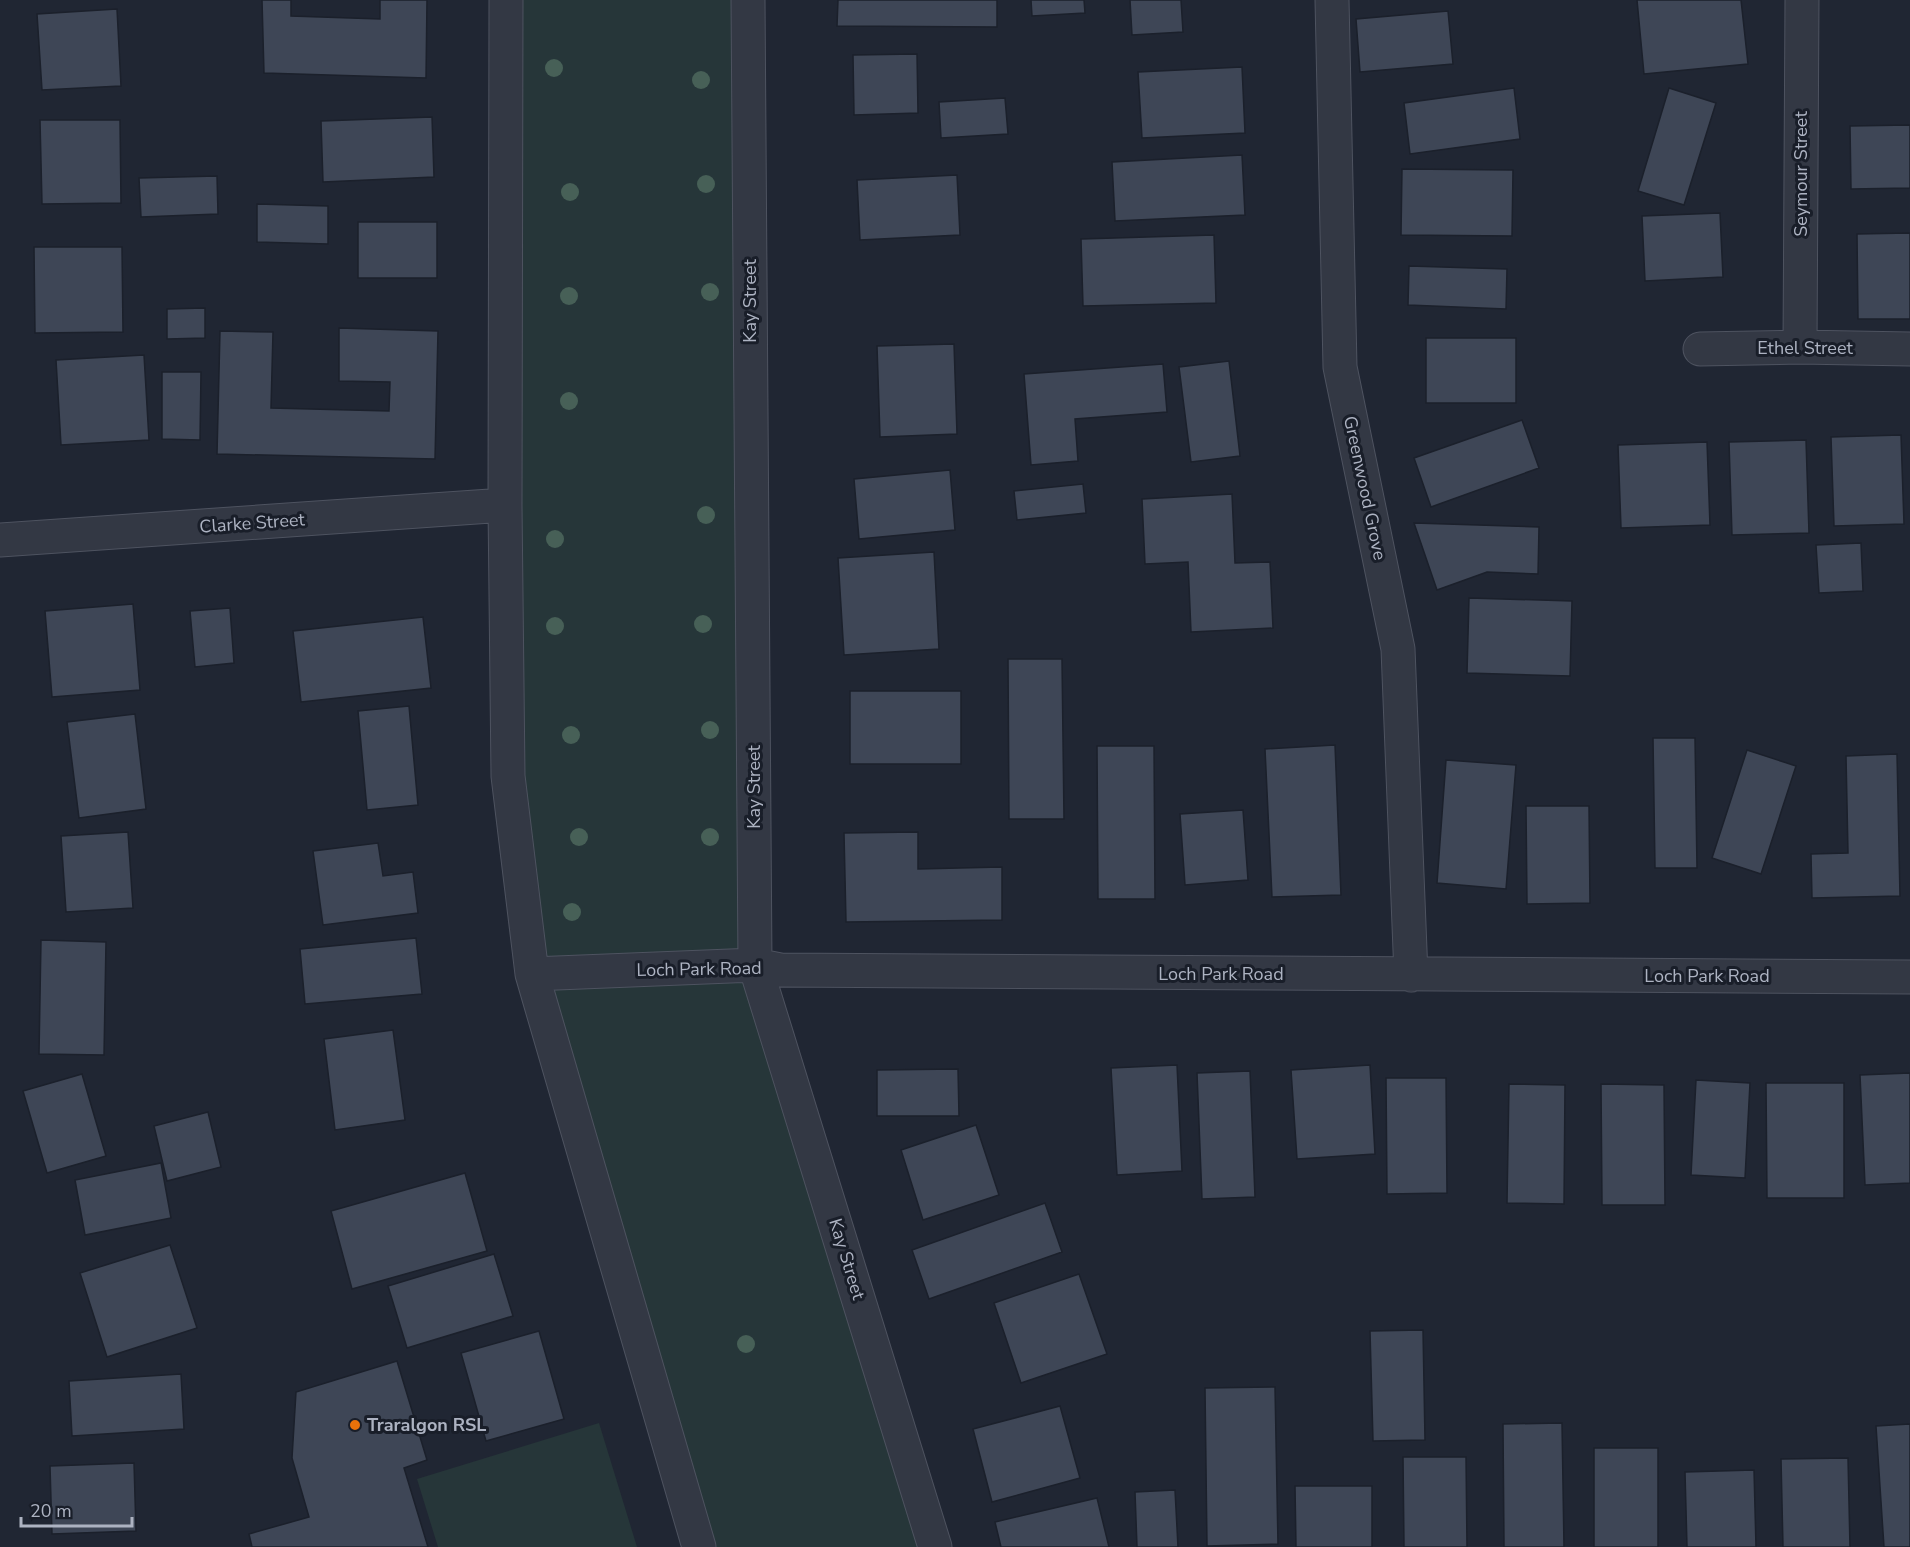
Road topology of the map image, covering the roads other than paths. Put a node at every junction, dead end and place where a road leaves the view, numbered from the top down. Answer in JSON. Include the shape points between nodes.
{"nodes":[{"id":1,"x":506,"y":0,"type":"edge"},
{"id":2,"x":748,"y":0,"type":"edge"},
{"id":3,"x":1332,"y":0,"type":"edge"},
{"id":4,"x":1802,"y":0,"type":"edge"},
{"id":5,"x":1800,"y":347,"type":"junction"},
{"id":6,"x":1700,"y":349,"type":"dead end"},
{"id":7,"x":1910,"y":349,"type":"edge"},
{"id":8,"x":505,"y":506,"type":"junction"},
{"id":9,"x":0,"y":540,"type":"edge"},
{"id":10,"x":755,"y":965,"type":"junction"},
{"id":11,"x":532,"y":974,"type":"junction"},
{"id":12,"x":1411,"y":975,"type":"junction"},
{"id":13,"x":1910,"y":977,"type":"edge"},
{"id":14,"x":699,"y":1547,"type":"edge"},
{"id":15,"x":935,"y":1547,"type":"edge"}],
"edges":[{"from":1,"to":8,"type":"street"},
{"from":2,"to":10,"type":"street","name":"Kay Street"},
{"from":3,"to":12,"type":"street","name":"Greenwood Grove","via":[[1340,367],[1398,649]]},
{"from":4,"to":5,"type":"street","name":"Seymour Street"},
{"from":5,"to":6,"type":"street","name":"Ethel Street"},
{"from":5,"to":7,"type":"street","name":"Ethel Street"},
{"from":8,"to":9,"type":"street","name":"Clarke Street"},
{"from":8,"to":11,"type":"street","via":[[508,776]]},
{"from":10,"to":11,"type":"street","name":"Loch Park Road"},
{"from":10,"to":12,"type":"street","name":"Loch Park Road","via":[[780,970]]},
{"from":10,"to":15,"type":"street","name":"Kay Street"},
{"from":11,"to":14,"type":"street"},
{"from":12,"to":13,"type":"street","name":"Loch Park Road"}]}
